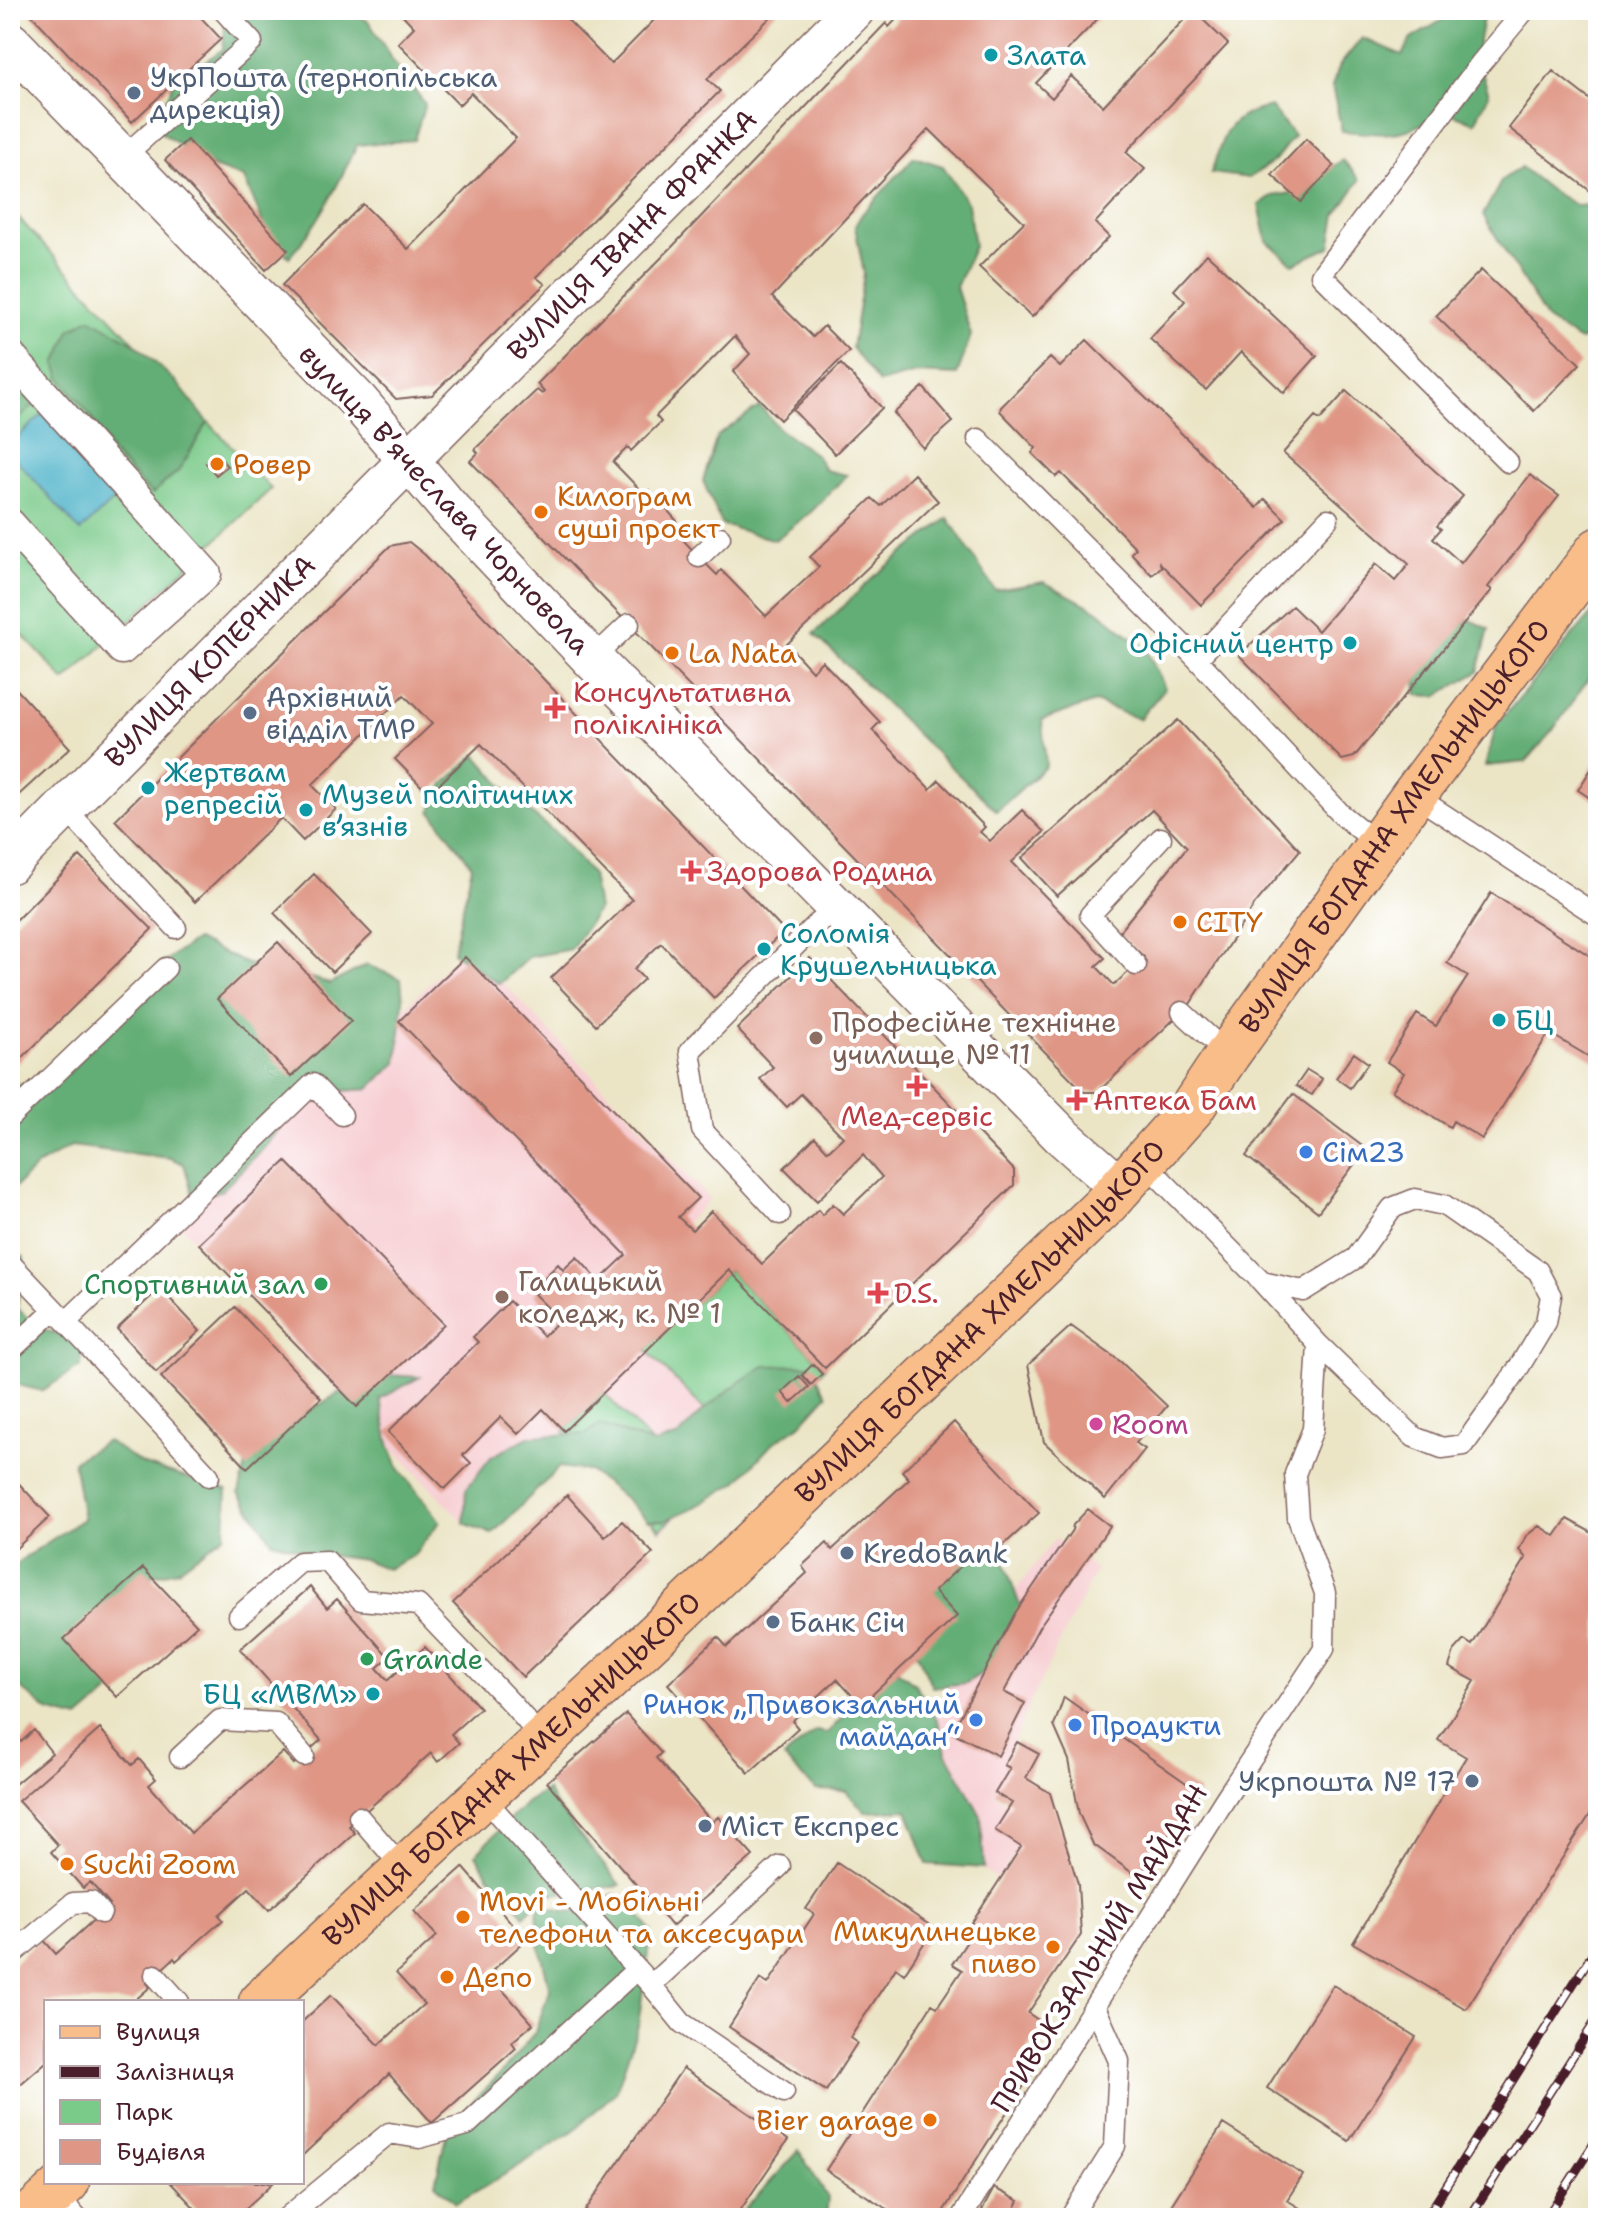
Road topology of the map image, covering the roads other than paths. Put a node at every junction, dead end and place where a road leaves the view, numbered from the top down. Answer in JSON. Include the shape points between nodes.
{"nodes":[{"id":1,"x":223,"y":10,"type":"edge"},
{"id":2,"x":854,"y":10,"type":"edge"},
{"id":3,"x":1525,"y":10,"type":"edge"},
{"id":4,"x":10,"y":42,"type":"edge"},
{"id":5,"x":123,"y":157,"type":"junction"},
{"id":6,"x":10,"y":356,"type":"edge"},
{"id":7,"x":978,"y":439,"type":"dead end"},
{"id":8,"x":410,"y":460,"type":"junction"},
{"id":9,"x":1508,"y":462,"type":"dead end"},
{"id":10,"x":1328,"y":519,"type":"dead end"},
{"id":11,"x":10,"y":524,"type":"edge"},
{"id":12,"x":720,"y":537,"type":"dead end"},
{"id":13,"x":1598,"y":550,"type":"edge"},
{"id":14,"x":699,"y":557,"type":"dead end"},
{"id":15,"x":629,"y":624,"type":"dead end"},
{"id":16,"x":592,"y":659,"type":"junction"},
{"id":17,"x":1197,"y":659,"type":"junction"},
{"id":18,"x":1414,"y":795,"type":"junction"},
{"id":19,"x":65,"y":808,"type":"junction"},
{"id":20,"x":1161,"y":838,"type":"dead end"},
{"id":21,"x":1379,"y":845,"type":"junction"},
{"id":22,"x":10,"y":863,"type":"edge"},
{"id":23,"x":838,"y":907,"type":"junction"},
{"id":24,"x":1598,"y":916,"type":"edge"},
{"id":25,"x":176,"y":928,"type":"dead end"},
{"id":26,"x":1136,"y":965,"type":"dead end"},
{"id":27,"x":166,"y":968,"type":"dead end"},
{"id":28,"x":1182,"y":1012,"type":"dead end"},
{"id":29,"x":1228,"y":1054,"type":"junction"},
{"id":30,"x":342,"y":1115,"type":"dead end"},
{"id":31,"x":10,"y":1117,"type":"edge"},
{"id":32,"x":1133,"y":1176,"type":"junction"},
{"id":33,"x":780,"y":1214,"type":"dead end"},
{"id":34,"x":10,"y":1263,"type":"edge"},
{"id":35,"x":1262,"y":1282,"type":"junction"},
{"id":36,"x":60,"y":1316,"type":"junction"},
{"id":37,"x":1318,"y":1344,"type":"junction"},
{"id":38,"x":10,"y":1351,"type":"edge"},
{"id":39,"x":209,"y":1476,"type":"dead end"},
{"id":40,"x":239,"y":1616,"type":"dead end"},
{"id":41,"x":543,"y":1740,"type":"junction"},
{"id":42,"x":304,"y":1756,"type":"dead end"},
{"id":43,"x":180,"y":1757,"type":"dead end"},
{"id":44,"x":482,"y":1796,"type":"junction"},
{"id":45,"x":359,"y":1817,"type":"dead end"},
{"id":46,"x":780,"y":1866,"type":"dead end"},
{"id":47,"x":404,"y":1869,"type":"junction"},
{"id":48,"x":101,"y":1913,"type":"dead end"},
{"id":49,"x":10,"y":1956,"type":"edge"},
{"id":50,"x":155,"y":1975,"type":"dead end"},
{"id":51,"x":644,"y":1977,"type":"junction"},
{"id":52,"x":177,"y":2000,"type":"edge"},
{"id":53,"x":263,"y":2000,"type":"edge"},
{"id":54,"x":1095,"y":2007,"type":"junction"},
{"id":55,"x":784,"y":2092,"type":"dead end"},
{"id":56,"x":286,"y":2218,"type":"edge"},
{"id":57,"x":961,"y":2218,"type":"edge"},
{"id":58,"x":1070,"y":2218,"type":"edge"}],
"edges":[{"from":1,"to":5,"type":"lane","via":[[252,42]]},
{"from":2,"to":8,"type":"street","name":"ВУЛИЦЯ ІВАНА ФРАНКА"},
{"from":3,"to":9,"type":"lane","via":[[1321,275]]},
{"from":4,"to":5,"type":"street","name":"вулиця Вʼячеслава Чорновола"},
{"from":5,"to":8,"type":"street","name":"вулиця Вʼячеслава Чорновола"},
{"from":6,"to":11,"type":"street","via":[[206,574],[122,649]]},
{"from":7,"to":17,"type":"lane"},
{"from":8,"to":16,"type":"street","name":"вулиця Вʼячеслава Чорновола"},
{"from":8,"to":19,"type":"street","name":"ВУЛИЦЯ КОПЕРНИКА"},
{"from":10,"to":17,"type":"lane"},
{"from":12,"to":14,"type":"lane"},
{"from":13,"to":18,"type":"main road","name":"ВУЛИЦЯ БОГДАНА ХМЕЛЬНИЦЬКОГО"},
{"from":15,"to":16,"type":"lane"},
{"from":16,"to":23,"type":"street","name":"вулиця Вʼячеслава Чорновола"},
{"from":17,"to":21,"type":"lane","via":[[1341,814]]},
{"from":18,"to":21,"type":"main road","name":"ВУЛИЦЯ БОГДАНА ХМЕЛЬНИЦЬКОГО"},
{"from":18,"to":24,"type":"lane"},
{"from":19,"to":22,"type":"street","name":"ВУЛИЦЯ КОПЕРНИКА"},
{"from":19,"to":25,"type":"lane"},
{"from":20,"to":26,"type":"lane","via":[[1090,915]]},
{"from":21,"to":29,"type":"main road","name":"ВУЛИЦЯ БОГДАНА ХМЕЛЬНИЦЬКОГО"},
{"from":23,"to":32,"type":"street","name":"вулиця Вʼячеслава Чорновола","via":[[1061,1135]]},
{"from":23,"to":33,"type":"lane","via":[[690,1051],[702,1130]]},
{"from":27,"to":31,"type":"lane"},
{"from":28,"to":29,"type":"lane"},
{"from":29,"to":32,"type":"main road","name":"ВУЛИЦЯ БОГДАНА ХМЕЛЬНИЦЬКОГО","via":[[1192,1108]]},
{"from":30,"to":36,"type":"lane","via":[[313,1084]]},
{"from":32,"to":35,"type":"lane"},
{"from":32,"to":41,"type":"main road","name":"ВУЛИЦЯ БОГДАНА ХМЕЛЬНИЦЬКОГО"},
{"from":34,"to":36,"type":"lane"},
{"from":35,"to":37,"type":"lane"},
{"from":35,"to":37,"type":"lane","via":[[1303,1291],[1356,1258],[1392,1208],[1415,1199],[1444,1205],[1538,1271],[1551,1296],[1546,1322],[1464,1445],[1442,1448],[1414,1437]]},
{"from":36,"to":38,"type":"lane"},
{"from":36,"to":39,"type":"lane"},
{"from":37,"to":54,"type":"lane","name":"ПРИВОКЗАЛЬНИЙ МАЙДАН","via":[[1313,1429],[1295,1474],[1298,1518],[1325,1593],[1324,1649]]},
{"from":40,"to":41,"type":"lane","via":[[300,1562],[327,1561],[361,1600],[418,1605]]},
{"from":41,"to":44,"type":"main road","name":"ВУЛИЦЯ БОГДАНА ХМЕЛЬНИЦЬКОГО"},
{"from":42,"to":43,"type":"lane","via":[[276,1723],[220,1720]]},
{"from":44,"to":47,"type":"main road","name":"ВУЛИЦЯ БОГДАНА ХМЕЛЬНИЦЬКОГО"},
{"from":44,"to":51,"type":"lane"},
{"from":45,"to":47,"type":"lane"},
{"from":46,"to":51,"type":"lane"},
{"from":47,"to":53,"type":"main road","name":"ВУЛИЦЯ БОГДАНА ХМЕЛЬНИЦЬКОГО"},
{"from":48,"to":49,"type":"lane","via":[[91,1902],[73,1903]]},
{"from":50,"to":52,"type":"lane"},
{"from":51,"to":55,"type":"lane","via":[[682,2023]]},
{"from":51,"to":56,"type":"lane","via":[[467,2125],[419,2138],[389,2133]]},
{"from":54,"to":57,"type":"lane","name":"ПРИВОКЗАЛЬНИЙ МАЙДАН"},
{"from":54,"to":58,"type":"lane","via":[[1119,2061],[1115,2146]]}]}
